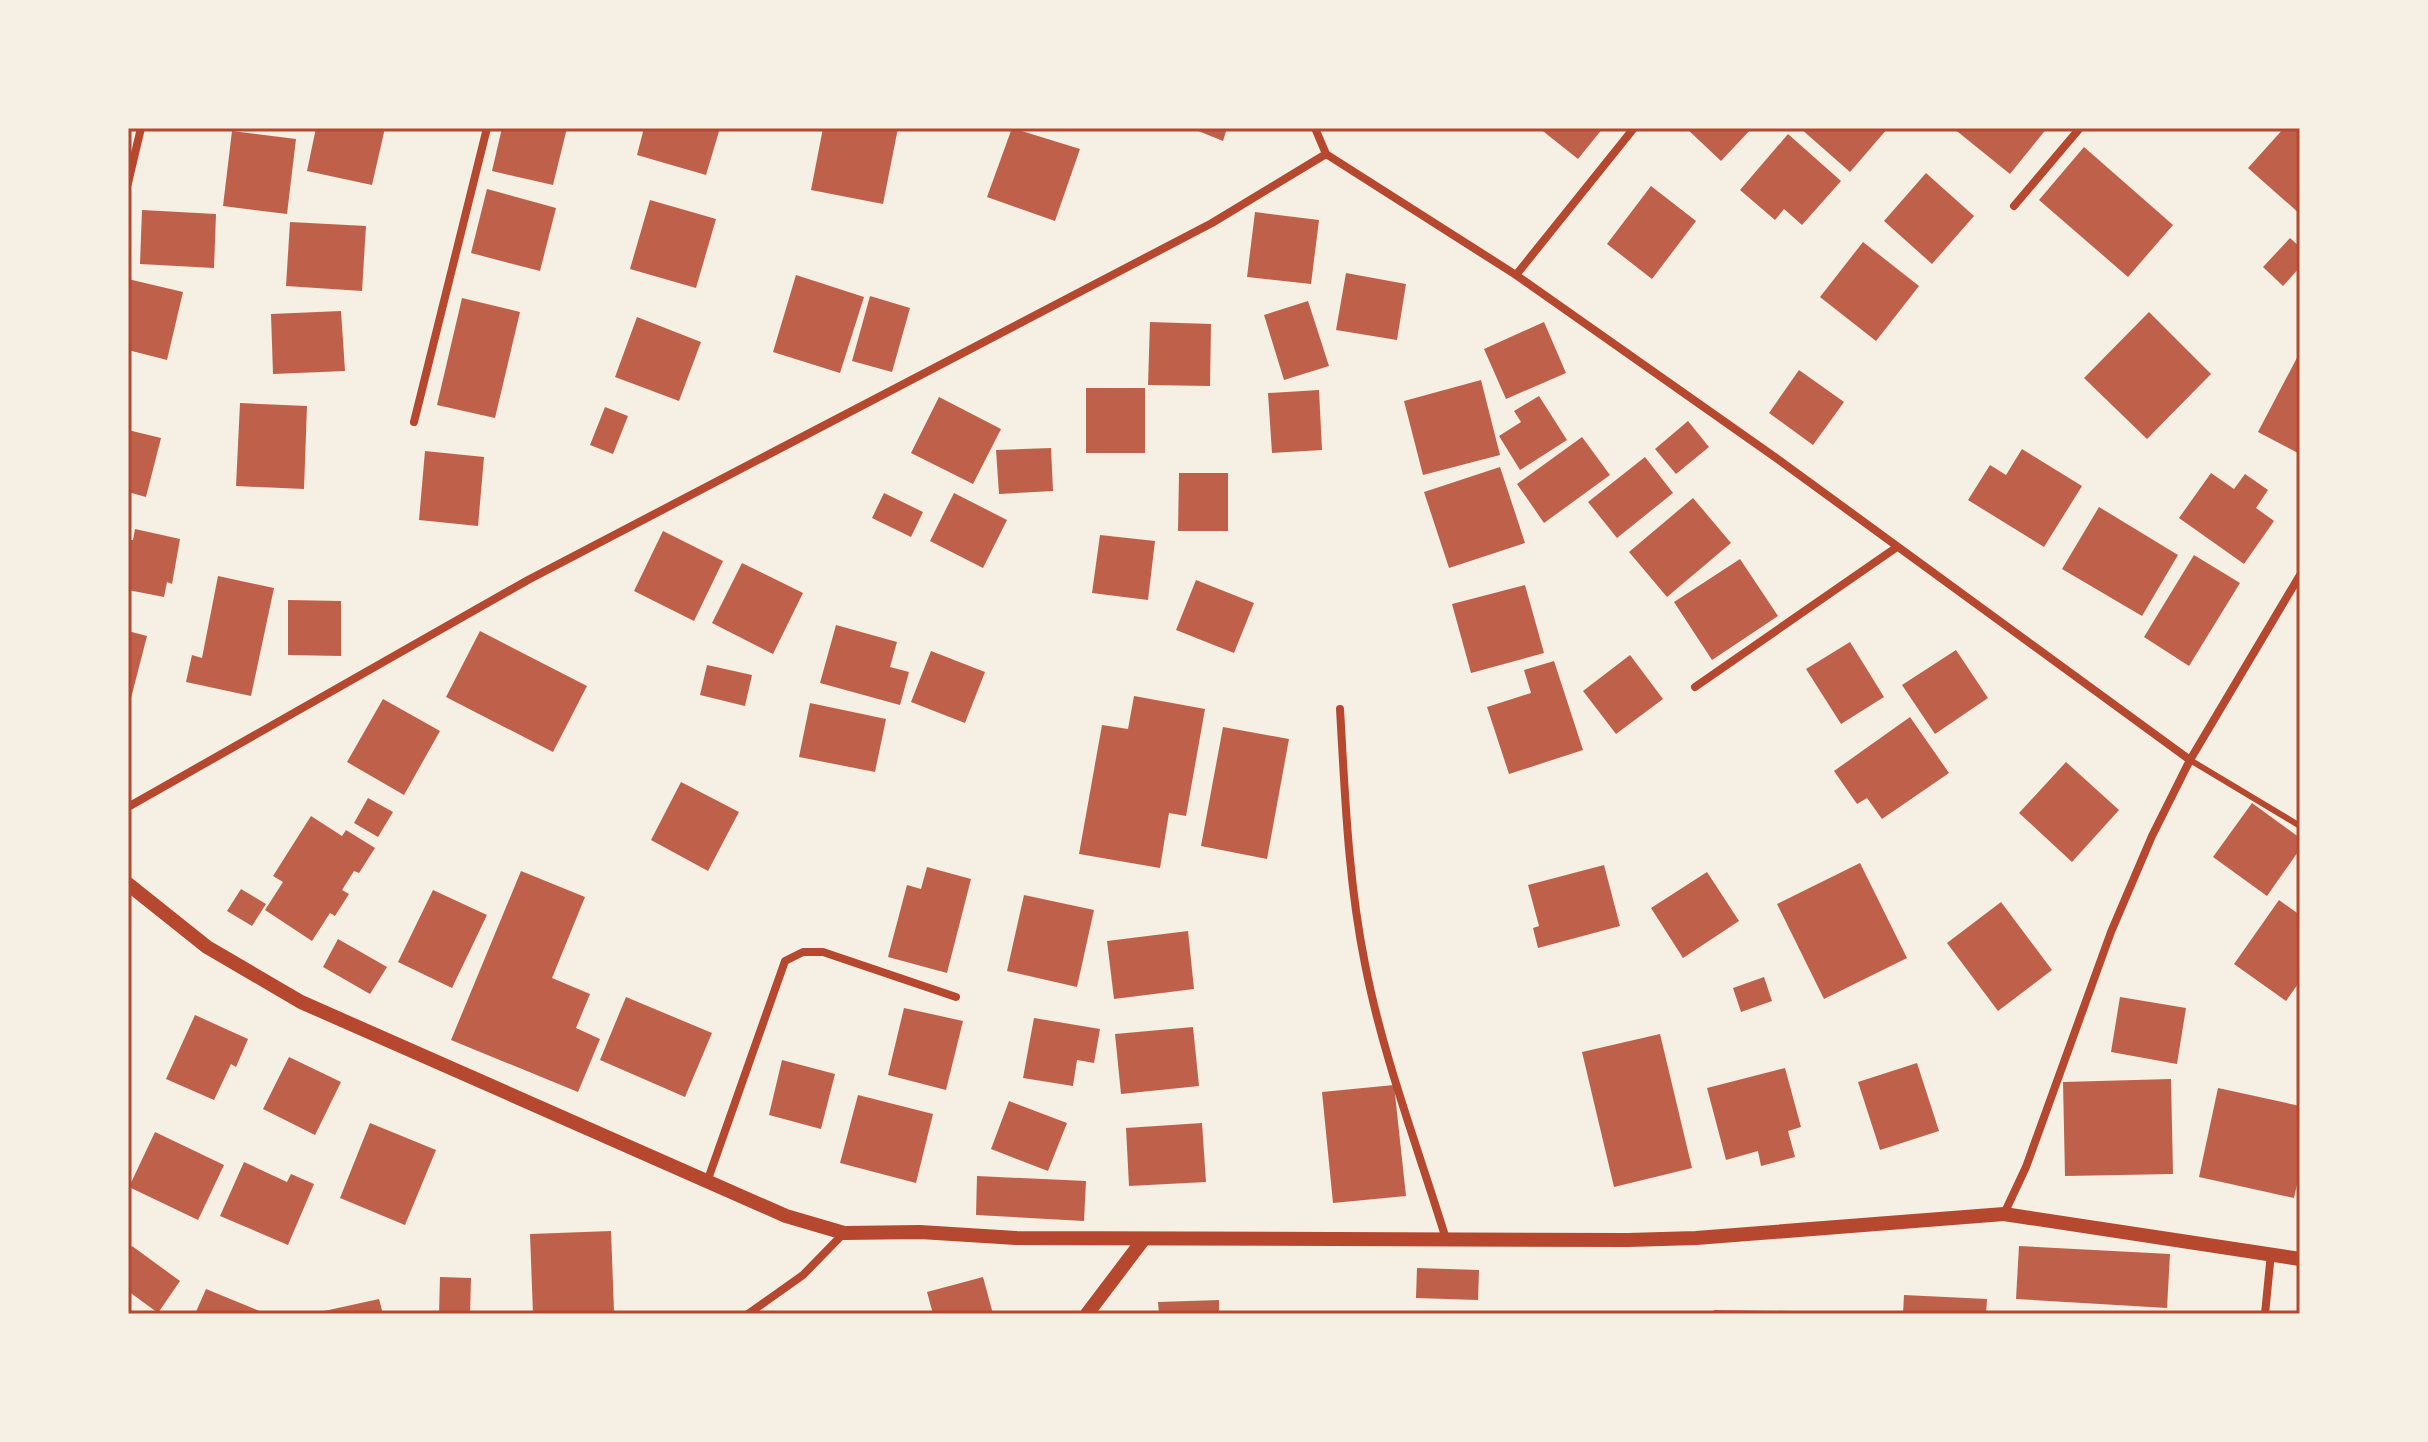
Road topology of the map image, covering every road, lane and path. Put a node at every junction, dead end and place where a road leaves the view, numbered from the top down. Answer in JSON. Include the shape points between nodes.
{"nodes":[{"id":1,"x":141,"y":128,"type":"edge"},
{"id":2,"x":487,"y":128,"type":"edge"},
{"id":3,"x":1315,"y":128,"type":"edge"},
{"id":4,"x":1634,"y":128,"type":"edge"},
{"id":5,"x":2080,"y":128,"type":"edge"},
{"id":6,"x":1326,"y":154,"type":"junction"},
{"id":7,"x":128,"y":183,"type":"edge"},
{"id":8,"x":2014,"y":206,"type":"dead end"},
{"id":9,"x":1516,"y":275,"type":"junction"},
{"id":10,"x":414,"y":422,"type":"dead end"},
{"id":11,"x":1897,"y":547,"type":"junction"},
{"id":12,"x":2300,"y":575,"type":"edge"},
{"id":13,"x":1695,"y":687,"type":"dead end"},
{"id":14,"x":1340,"y":709,"type":"dead end"},
{"id":15,"x":2190,"y":760,"type":"junction"},
{"id":16,"x":128,"y":807,"type":"edge"},
{"id":17,"x":2300,"y":826,"type":"edge"},
{"id":18,"x":128,"y":884,"type":"edge"},
{"id":19,"x":956,"y":997,"type":"dead end"},
{"id":20,"x":707,"y":1182,"type":"junction"},
{"id":21,"x":2004,"y":1214,"type":"junction"},
{"id":22,"x":844,"y":1233,"type":"junction"},
{"id":23,"x":1446,"y":1239,"type":"junction"},
{"id":24,"x":1143,"y":1240,"type":"junction"},
{"id":25,"x":2271,"y":1253,"type":"junction"},
{"id":26,"x":2300,"y":1259,"type":"edge"},
{"id":27,"x":748,"y":1314,"type":"edge"},
{"id":28,"x":1087,"y":1314,"type":"edge"},
{"id":29,"x":2265,"y":1314,"type":"edge"}],
"edges":[{"from":1,"to":7,"type":"street"},
{"from":2,"to":10,"type":"street"},
{"from":3,"to":6,"type":"street"},
{"from":4,"to":9,"type":"street"},
{"from":5,"to":8,"type":"street"},
{"from":6,"to":9,"type":"street"},
{"from":6,"to":16,"type":"street","via":[[1212,223],[528,580]]},
{"from":9,"to":11,"type":"street"},
{"from":11,"to":13,"type":"street"},
{"from":11,"to":15,"type":"street"},
{"from":12,"to":15,"type":"street"},
{"from":14,"to":23,"type":"street","via":[[1349,853],[1364,962]]},
{"from":15,"to":17,"type":"lane"},
{"from":15,"to":21,"type":"street","via":[[2111,932]]},
{"from":18,"to":20,"type":"street","via":[[207,947],[301,1002]]},
{"from":19,"to":20,"type":"street","via":[[823,952],[803,952],[785,961]]},
{"from":20,"to":22,"type":"street","via":[[786,1216]]},
{"from":21,"to":23,"type":"street","via":[[1696,1238]]},
{"from":21,"to":25,"type":"street"},
{"from":22,"to":24,"type":"street"},
{"from":22,"to":27,"type":"street","via":[[803,1275]]},
{"from":23,"to":24,"type":"street"},
{"from":24,"to":28,"type":"street"},
{"from":25,"to":26,"type":"street"},
{"from":25,"to":29,"type":"street"}]}
